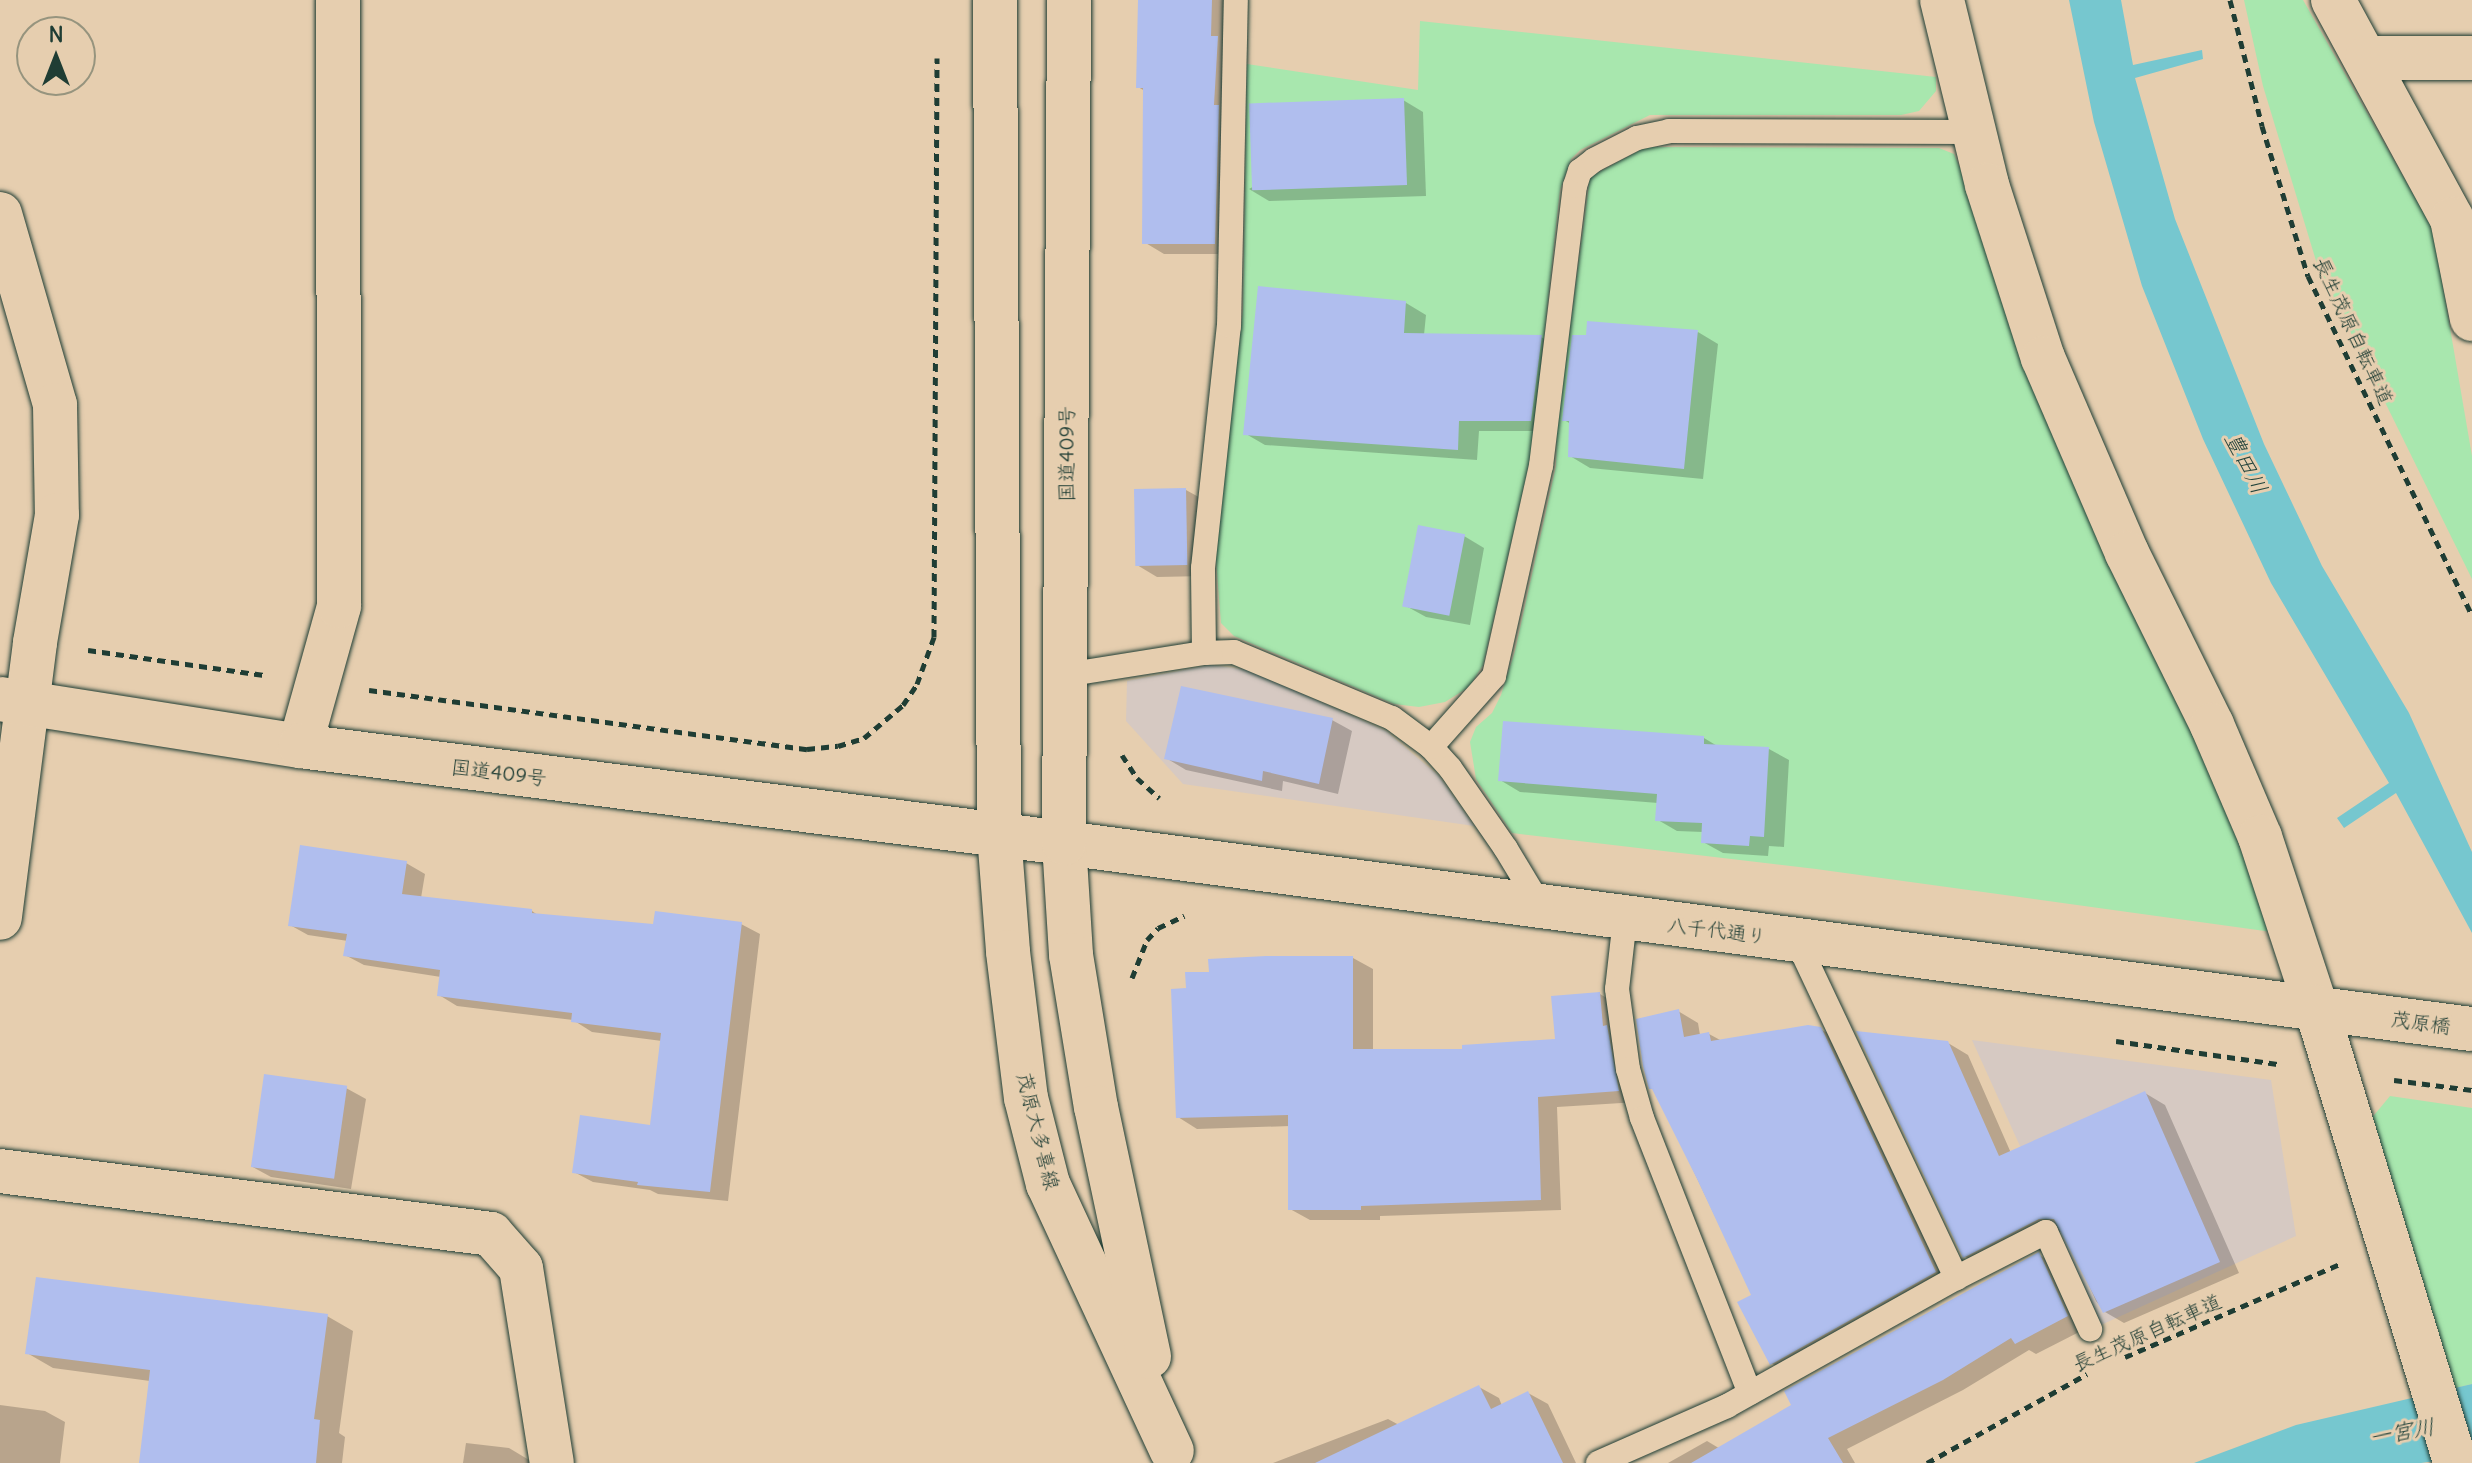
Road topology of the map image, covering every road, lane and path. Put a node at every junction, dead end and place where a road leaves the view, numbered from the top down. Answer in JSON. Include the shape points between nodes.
{"nodes":[{"id":1,"x":338,"y":0,"type":"edge"},
{"id":2,"x":995,"y":0,"type":"edge"},
{"id":3,"x":1069,"y":0,"type":"edge"},
{"id":4,"x":1236,"y":0,"type":"edge"},
{"id":5,"x":1942,"y":0,"type":"edge"},
{"id":6,"x":2230,"y":0,"type":"edge"},
{"id":7,"x":2333,"y":0,"type":"edge"},
{"id":8,"x":937,"y":48,"type":"dead end"},
{"id":9,"x":2367,"y":58,"type":"junction"},
{"id":10,"x":2472,"y":58,"type":"edge"},
{"id":11,"x":1972,"y":132,"type":"junction"},
{"id":12,"x":0,"y":214,"type":"edge"},
{"id":13,"x":2472,"y":319,"type":"edge"},
{"id":14,"x":2472,"y":616,"type":"edge"},
{"id":15,"x":35,"y":643,"type":"junction"},
{"id":16,"x":1204,"y":653,"type":"junction"},
{"id":17,"x":1065,"y":675,"type":"junction"},
{"id":18,"x":318,"y":682,"type":"junction"},
{"id":19,"x":14,"y":701,"type":"edge"},
{"id":20,"x":300,"y":746,"type":"junction"},
{"id":21,"x":1431,"y":747,"type":"junction"},
{"id":22,"x":999,"y":834,"type":"junction"},
{"id":23,"x":1064,"y":843,"type":"junction"},
{"id":24,"x":1541,"y":907,"type":"junction"},
{"id":25,"x":0,"y":918,"type":"edge"},
{"id":26,"x":1625,"y":919,"type":"junction"},
{"id":27,"x":1797,"y":941,"type":"junction"},
{"id":28,"x":2316,"y":1007,"type":"junction"},
{"id":29,"x":2370,"y":1015,"type":"joint"},
{"id":30,"x":2472,"y":1029,"type":"edge"},
{"id":31,"x":2390,"y":1079,"type":"dead end"},
{"id":32,"x":2472,"y":1090,"type":"edge"},
{"id":33,"x":0,"y":1171,"type":"edge"},
{"id":34,"x":2389,"y":1248,"type":"junction"},
{"id":35,"x":1956,"y":1278,"type":"junction"},
{"id":36,"x":2090,"y":1329,"type":"dead end"},
{"id":37,"x":2116,"y":1361,"type":"dead end"},
{"id":38,"x":2102,"y":1367,"type":"dead end"},
{"id":39,"x":1750,"y":1393,"type":"junction"},
{"id":40,"x":1174,"y":1457,"type":"edge"},
{"id":41,"x":552,"y":1463,"type":"edge"},
{"id":42,"x":1598,"y":1463,"type":"edge"},
{"id":43,"x":1927,"y":1463,"type":"edge"},
{"id":44,"x":2455,"y":1463,"type":"edge"}],
"edges":[{"from":1,"to":18,"type":"main road","via":[[339,606]]},
{"from":2,"to":22,"type":"main road"},
{"from":3,"to":17,"type":"main road","name":"国道409号"},
{"from":4,"to":16,"type":"lane","via":[[1229,326],[1203,568]]},
{"from":5,"to":11,"type":"main road"},
{"from":6,"to":14,"type":"path","name":"長生茂原自転車道","via":[[2308,276]]},
{"from":7,"to":9,"type":"main road"},
{"from":8,"to":18,"type":"path","via":[[934,637],[917,684],[888,721],[864,738],[807,749]]},
{"from":9,"to":10,"type":"main road"},
{"from":9,"to":13,"type":"main road","via":[[2452,219]]},
{"from":11,"to":21,"type":"lane","via":[[1669,131],[1637,138],[1580,171],[1541,466],[1494,676]]},
{"from":11,"to":28,"type":"main road","via":[[2043,358],[2260,837]]},
{"from":12,"to":15,"type":"main road","via":[[55,405],[57,515]]},
{"from":15,"to":18,"type":"path"},
{"from":15,"to":19,"type":"main road"},
{"from":16,"to":17,"type":"lane"},
{"from":16,"to":21,"type":"lane","via":[[1234,652],[1392,718]]},
{"from":17,"to":23,"type":"main road","name":"国道409号"},
{"from":18,"to":20,"type":"main road"},
{"from":19,"to":20,"type":"main road","name":"国道409号"},
{"from":19,"to":25,"type":"main road"},
{"from":20,"to":22,"type":"main road","name":"国道409号"},
{"from":21,"to":24,"type":"lane","via":[[1506,849]]},
{"from":22,"to":23,"type":"main road","name":"国道409号"},
{"from":22,"to":40,"type":"main road","name":"茂原大多喜線","via":[[1026,1098],[1048,1184]]},
{"from":23,"to":24,"type":"main road","name":"八千代通り"},
{"from":23,"to":40,"type":"main road","name":"茂原大多喜線","via":[[1071,955],[1096,1107],[1129,1274]]},
{"from":24,"to":26,"type":"main road","name":"八千代通り"},
{"from":26,"to":27,"type":"main road","name":"八千代通り"},
{"from":26,"to":39,"type":"lane","via":[[1617,989],[1628,1069],[1642,1118]]},
{"from":27,"to":28,"type":"main road","name":"八千代通り"},
{"from":27,"to":35,"type":"lane"},
{"from":28,"to":29,"type":"main road","name":"八千代通り"},
{"from":28,"to":34,"type":"main road"},
{"from":29,"to":30,"type":"main road","name":"茂原橋"},
{"from":31,"to":32,"type":"path"},
{"from":33,"to":41,"type":"main road","via":[[491,1234],[521,1268]]},
{"from":34,"to":37,"type":"path","name":"長生茂原自転車道"},
{"from":34,"to":44,"type":"main road"},
{"from":35,"to":36,"type":"lane","via":[[2046,1232]]},
{"from":35,"to":39,"type":"lane"},
{"from":38,"to":43,"type":"path","name":"長生茂原自転車道"},
{"from":39,"to":42,"type":"lane"}]}
